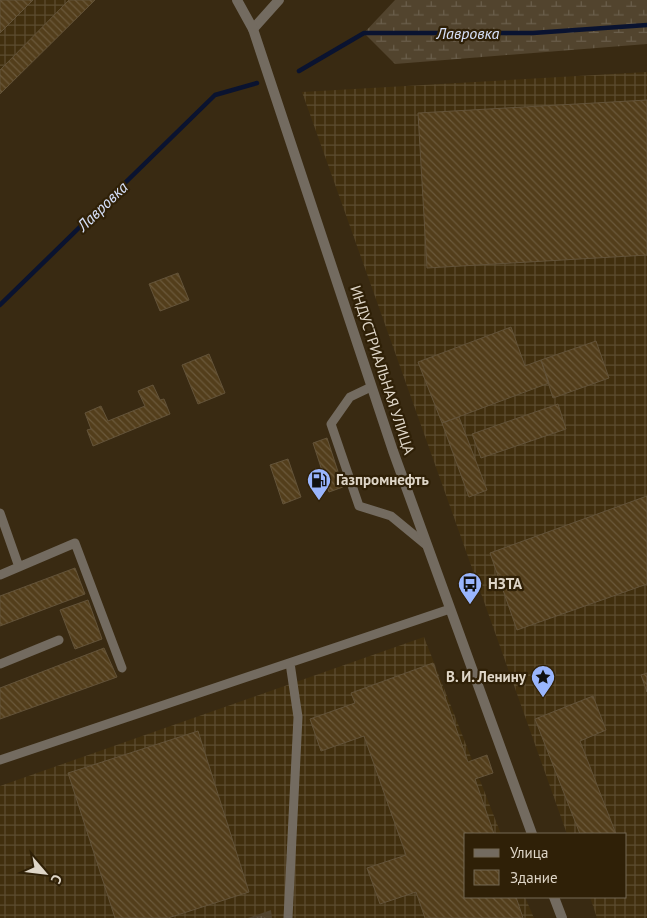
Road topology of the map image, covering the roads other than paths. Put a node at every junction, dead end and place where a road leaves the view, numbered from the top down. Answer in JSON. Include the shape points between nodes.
{"nodes":[{"id":1,"x":238,"y":0,"type":"edge"},
{"id":2,"x":279,"y":0,"type":"edge"},
{"id":3,"x":253,"y":30,"type":"junction"},
{"id":4,"x":371,"y":387,"type":"junction"},
{"id":5,"x":0,"y":512,"type":"edge"},
{"id":6,"x":425,"y":544,"type":"junction"},
{"id":7,"x":19,"y":567,"type":"junction"},
{"id":8,"x":0,"y":575,"type":"edge"},
{"id":9,"x":450,"y":609,"type":"junction"},
{"id":10,"x":59,"y":640,"type":"dead end"},
{"id":11,"x":290,"y":663,"type":"junction"},
{"id":12,"x":0,"y":664,"type":"edge"},
{"id":13,"x":122,"y":668,"type":"dead end"},
{"id":14,"x":0,"y":760,"type":"edge"},
{"id":15,"x":532,"y":833,"type":"edge"},
{"id":16,"x":554,"y":898,"type":"edge"},
{"id":17,"x":288,"y":918,"type":"edge"},
{"id":18,"x":562,"y":918,"type":"edge"}],
"edges":[{"from":1,"to":3,"type":"street","name":"ИНДУСТРИАЛЬНАЯ УЛИЦА"},
{"from":2,"to":3,"type":"street"},
{"from":3,"to":4,"type":"street","name":"ИНДУСТРИАЛЬНАЯ УЛИЦА"},
{"from":4,"to":6,"type":"street","name":"ИНДУСТРИАЛЬНАЯ УЛИЦА"},
{"from":4,"to":6,"type":"lane","via":[[350,397],[331,424],[359,506],[391,516]]},
{"from":5,"to":7,"type":"lane"},
{"from":6,"to":9,"type":"street","name":"ИНДУСТРИАЛЬНАЯ УЛИЦА"},
{"from":7,"to":8,"type":"lane"},
{"from":7,"to":13,"type":"lane","via":[[75,543]]},
{"from":9,"to":11,"type":"lane"},
{"from":9,"to":15,"type":"street","name":"ИНДУСТРИАЛЬНАЯ УЛИЦА"},
{"from":10,"to":12,"type":"lane"},
{"from":11,"to":14,"type":"lane"},
{"from":11,"to":17,"type":"lane","via":[[298,717]]},
{"from":16,"to":18,"type":"street"}]}
